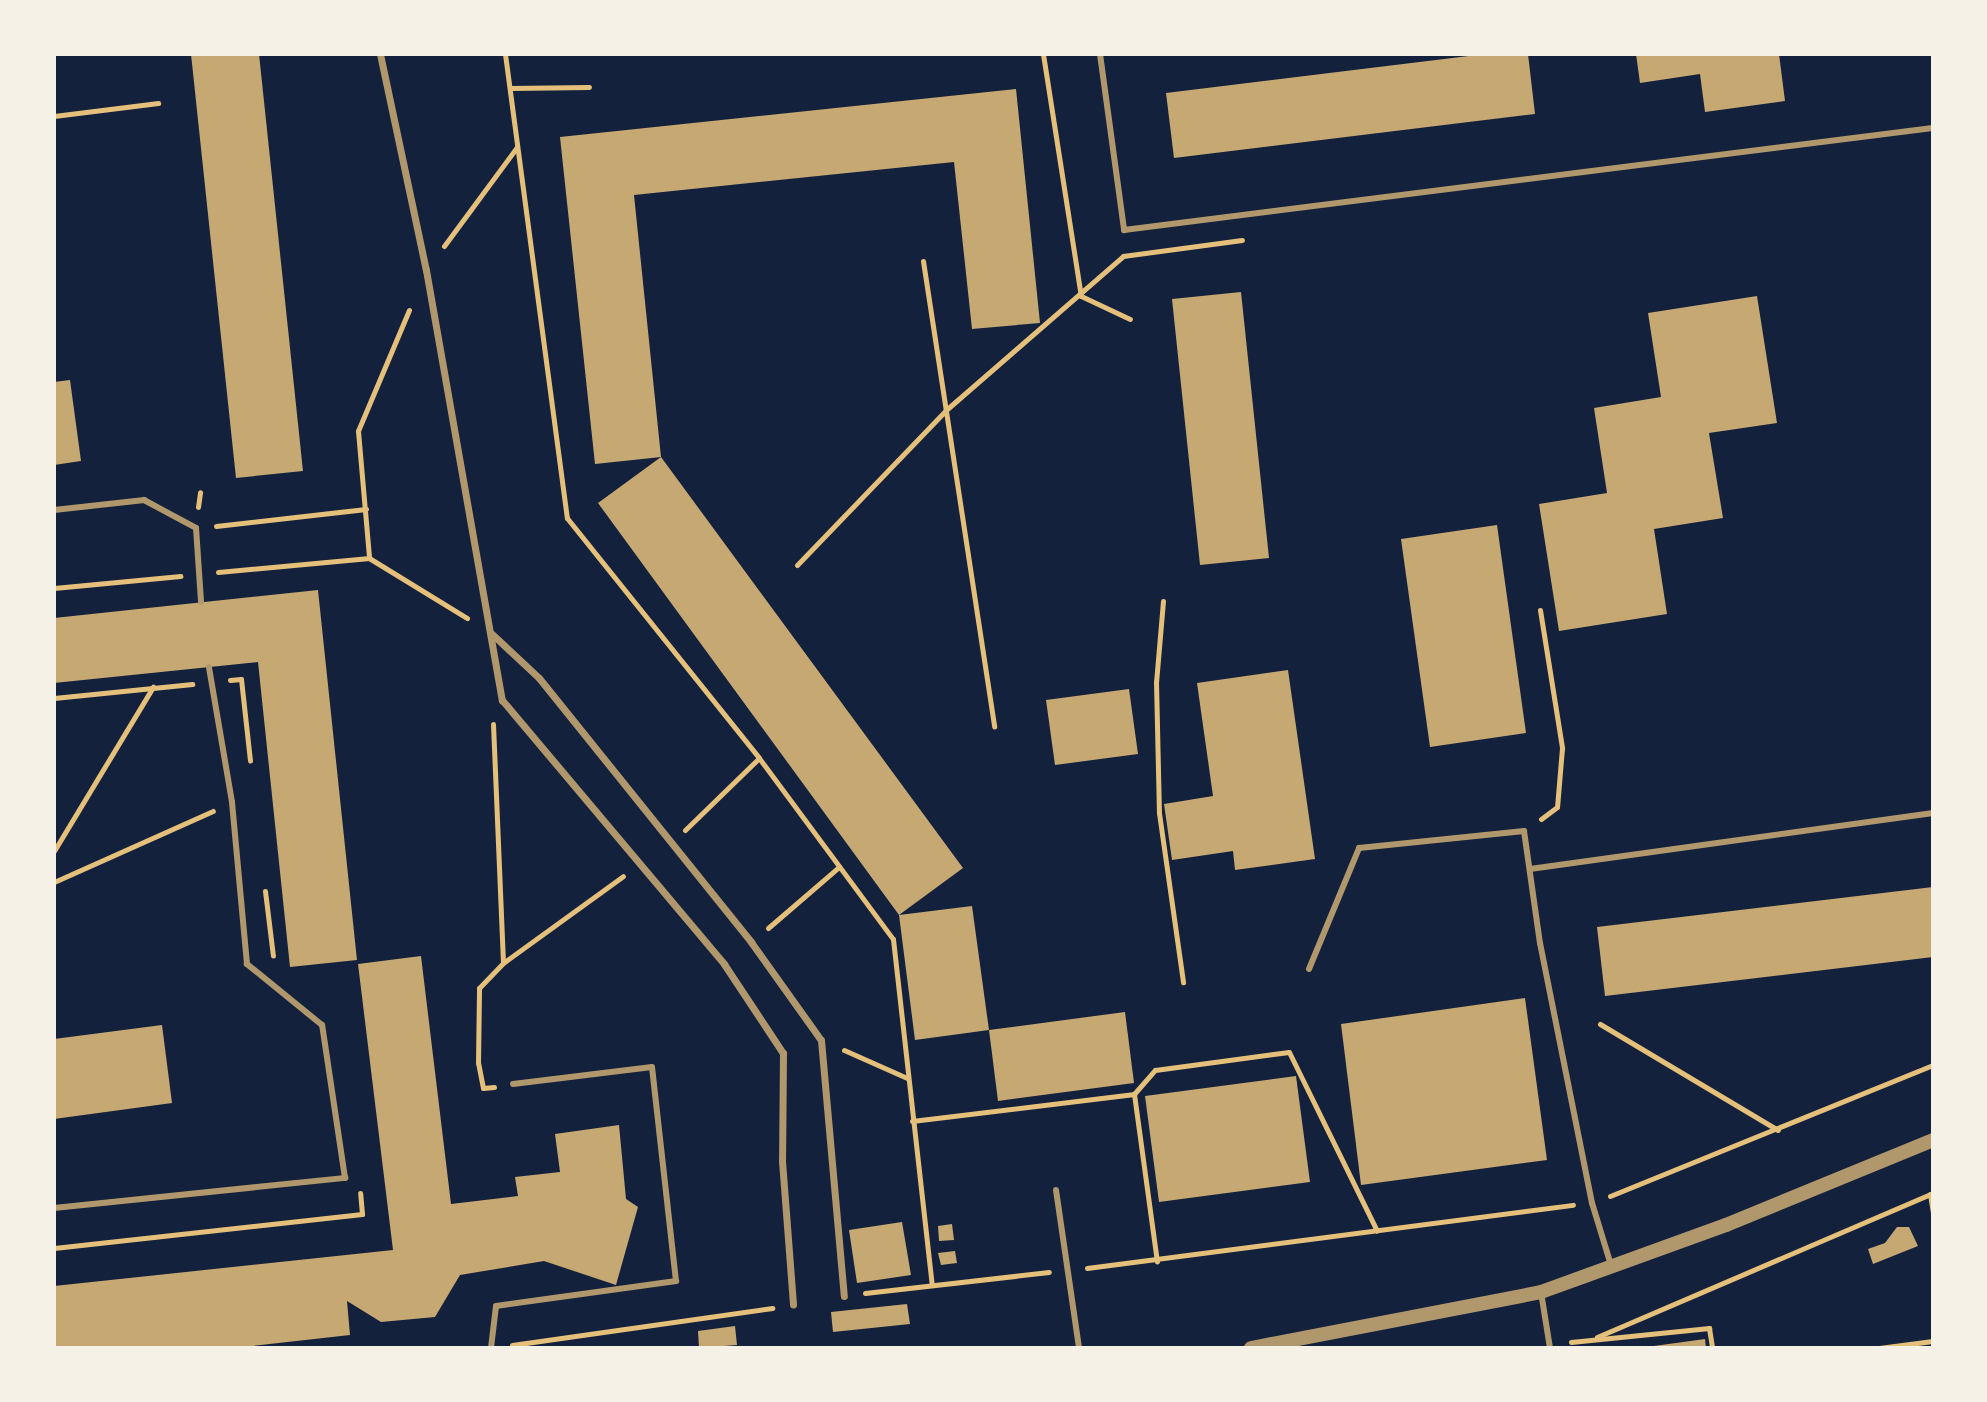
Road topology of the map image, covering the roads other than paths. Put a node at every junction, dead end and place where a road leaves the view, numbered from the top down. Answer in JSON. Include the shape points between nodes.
{"nodes":[{"id":1,"x":380,"y":54,"type":"edge"},
{"id":2,"x":1100,"y":54,"type":"edge"},
{"id":3,"x":1933,"y":128,"type":"edge"},
{"id":4,"x":54,"y":510,"type":"edge"},
{"id":5,"x":201,"y":602,"type":"dead end"},
{"id":6,"x":492,"y":634,"type":"junction"},
{"id":7,"x":209,"y":667,"type":"dead end"},
{"id":8,"x":1933,"y":813,"type":"edge"},
{"id":9,"x":1530,"y":869,"type":"junction"},
{"id":10,"x":1309,"y":969,"type":"dead end"},
{"id":11,"x":513,"y":1084,"type":"road end"},
{"id":12,"x":1933,"y":1140,"type":"edge"},
{"id":13,"x":1056,"y":1190,"type":"dead end"},
{"id":14,"x":54,"y":1208,"type":"edge"},
{"id":15,"x":1612,"y":1268,"type":"junction"},
{"id":16,"x":1541,"y":1292,"type":"junction"},
{"id":17,"x":844,"y":1296,"type":"road end"},
{"id":18,"x":793,"y":1305,"type":"road end"},
{"id":19,"x":491,"y":1348,"type":"edge"},
{"id":20,"x":1079,"y":1348,"type":"edge"},
{"id":21,"x":1251,"y":1348,"type":"edge"},
{"id":22,"x":1550,"y":1348,"type":"edge"}],
"edges":[{"from":1,"to":6,"type":"street","via":[[426,270]]},
{"from":2,"to":3,"type":"lane","via":[[1124,230]]},
{"from":4,"to":5,"type":"lane","via":[[144,500],[196,528]]},
{"from":6,"to":17,"type":"street","via":[[539,678],[751,942],[821,1040]]},
{"from":6,"to":18,"type":"street","via":[[502,700],[724,964],[783,1053],[782,1161]]},
{"from":7,"to":14,"type":"lane","via":[[232,802],[247,964],[322,1025],[345,1178]]},
{"from":8,"to":9,"type":"lane"},
{"from":9,"to":10,"type":"lane","via":[[1524,831],[1359,848]]},
{"from":9,"to":15,"type":"lane","via":[[1592,1203]]},
{"from":11,"to":19,"type":"lane","via":[[652,1067],[676,1281],[496,1306]]},
{"from":12,"to":15,"type":"street"},
{"from":13,"to":20,"type":"lane"},
{"from":15,"to":16,"type":"street"},
{"from":16,"to":21,"type":"street"},
{"from":16,"to":22,"type":"lane"}]}
